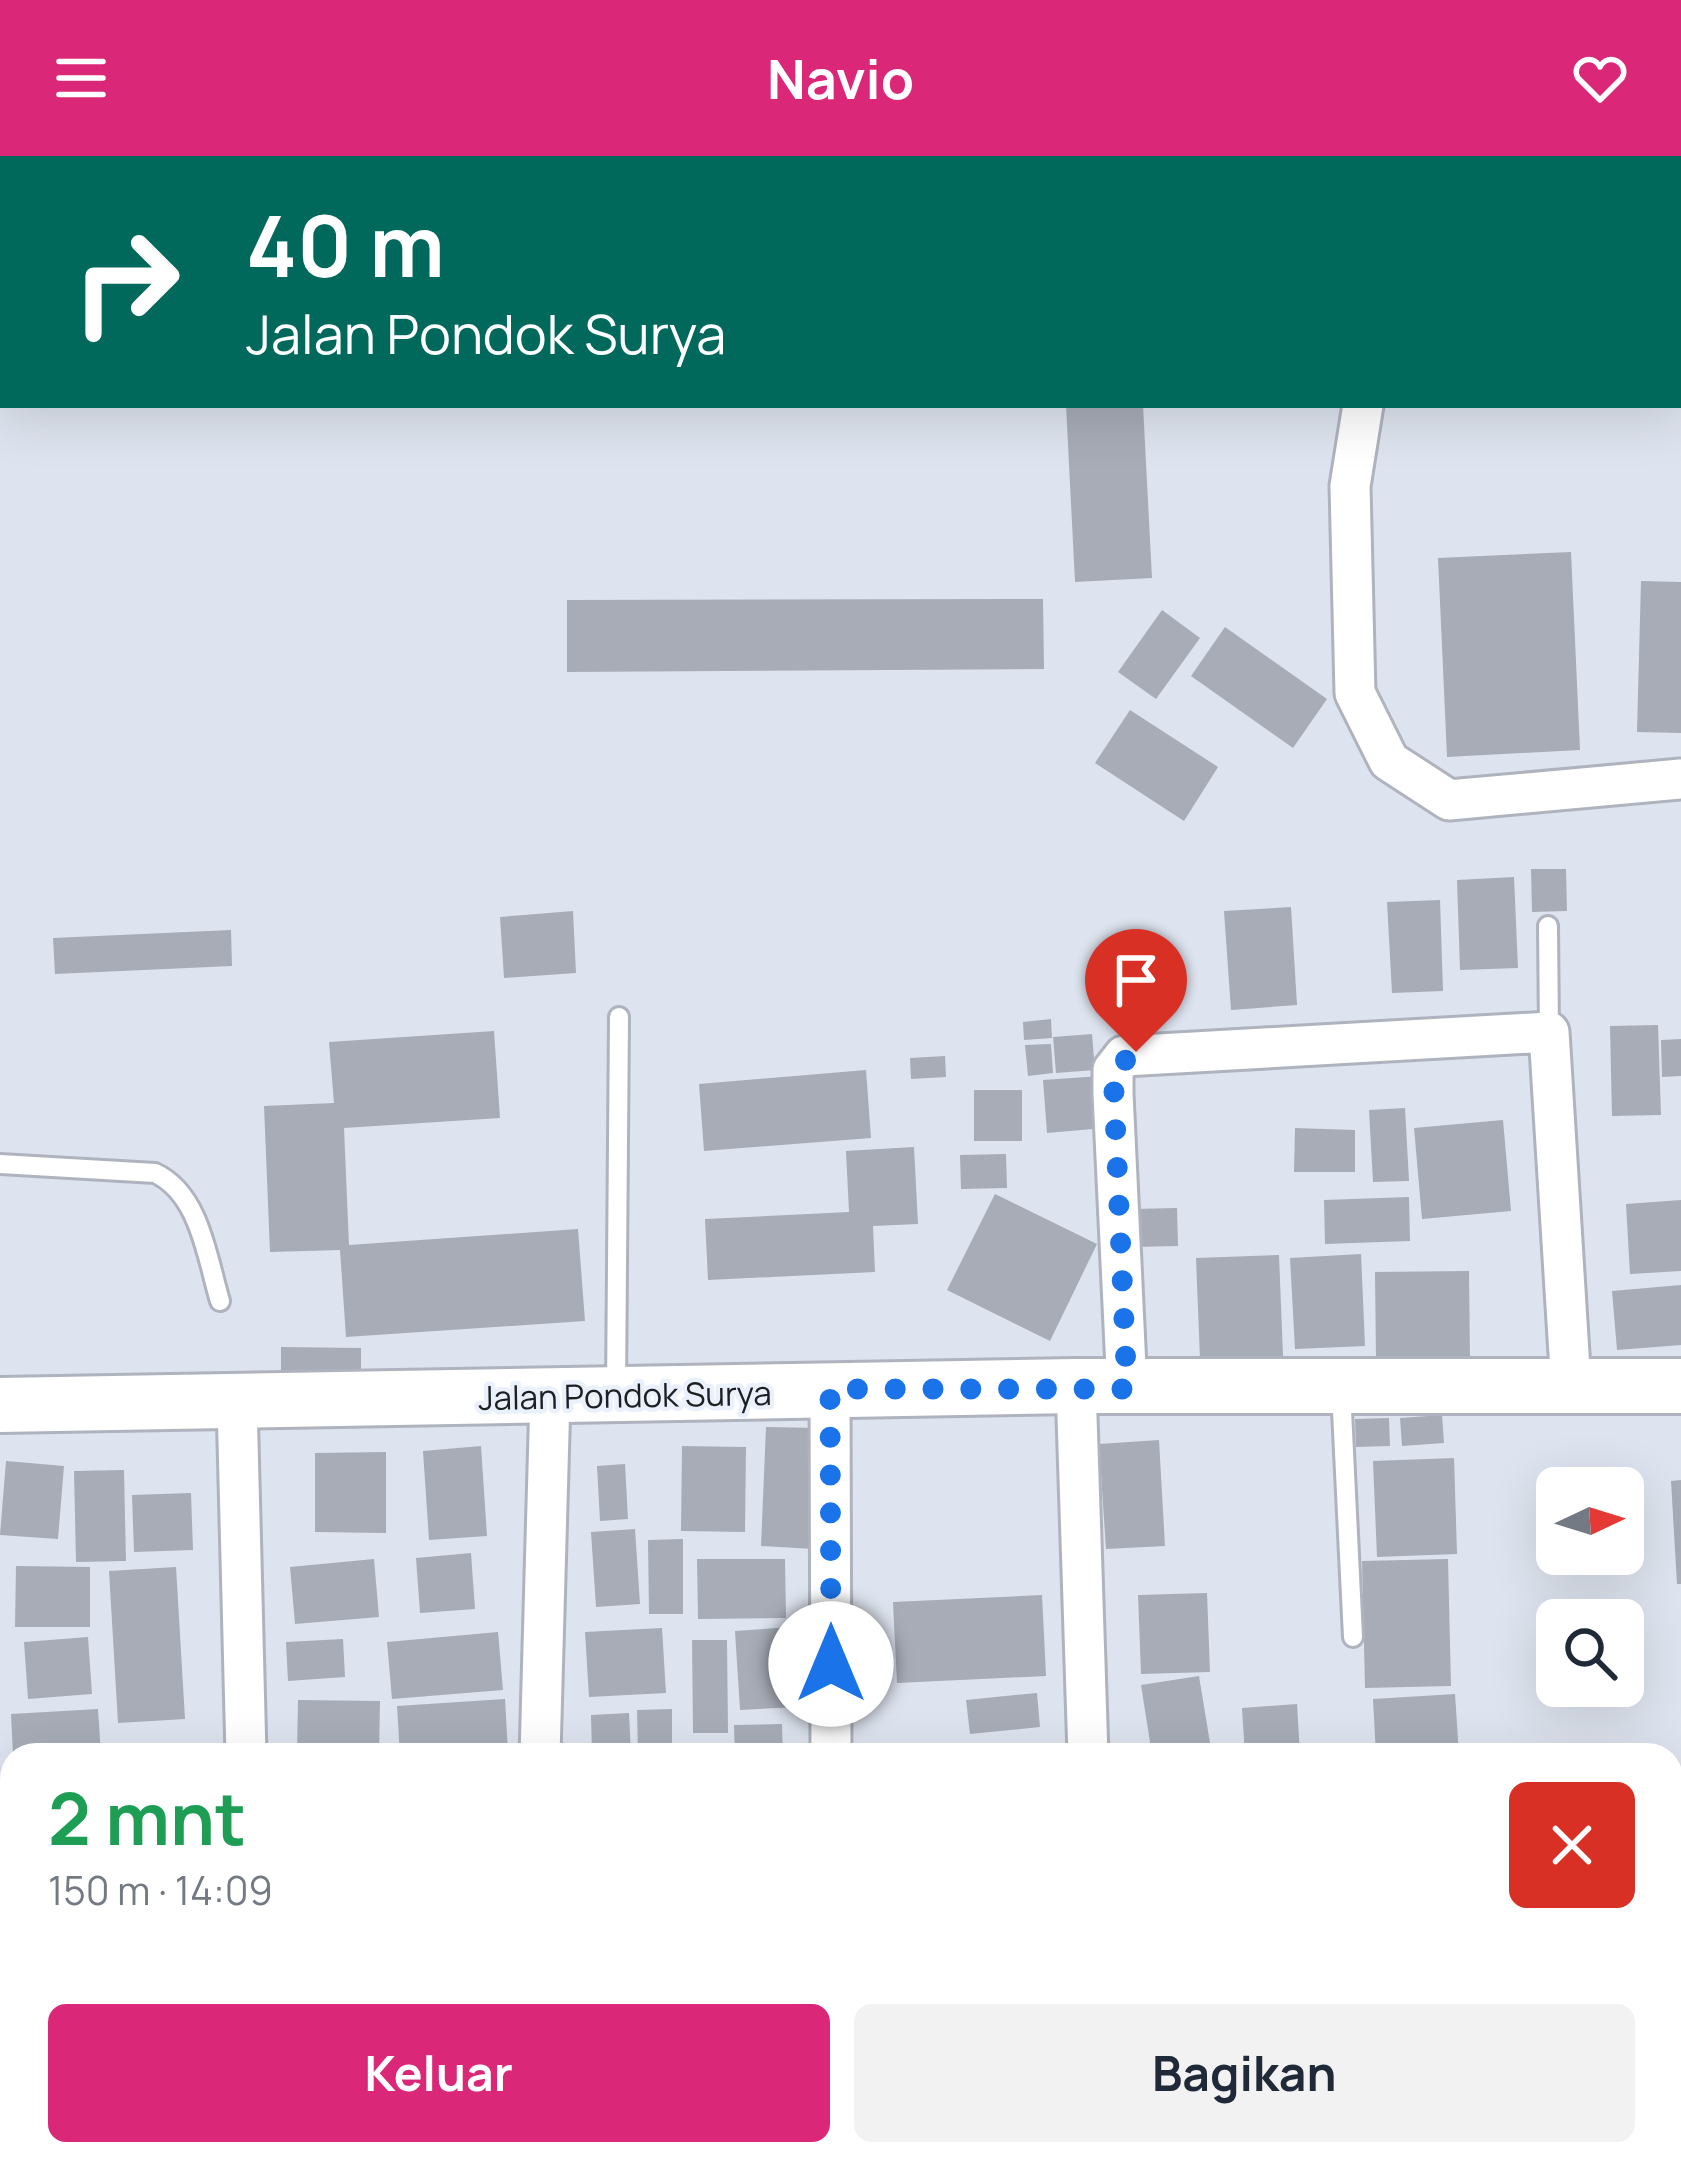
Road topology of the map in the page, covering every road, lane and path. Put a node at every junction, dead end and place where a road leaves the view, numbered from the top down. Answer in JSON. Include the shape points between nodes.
{"nodes":[{"id":1,"x":1363,"y":408,"type":"edge"},
{"id":2,"x":1681,"y":778,"type":"edge"},
{"id":3,"x":1548,"y":926,"type":"dead end"},
{"id":4,"x":619,"y":1017,"type":"dead end"},
{"id":5,"x":1549,"y":1032,"type":"junction"},
{"id":6,"x":0,"y":1164,"type":"edge"},
{"id":7,"x":220,"y":1301,"type":"dead end"},
{"id":8,"x":1340,"y":1384,"type":"junction"},
{"id":9,"x":1571,"y":1386,"type":"junction"},
{"id":10,"x":1681,"y":1386,"type":"edge"},
{"id":11,"x":1101,"y":1388,"type":"junction"},
{"id":12,"x":830,"y":1389,"type":"junction"},
{"id":13,"x":616,"y":1396,"type":"junction"},
{"id":14,"x":550,"y":1397,"type":"junction"},
{"id":15,"x":237,"y":1402,"type":"junction"},
{"id":16,"x":0,"y":1405,"type":"edge"},
{"id":17,"x":1353,"y":1637,"type":"dead end"},
{"id":18,"x":247,"y":1743,"type":"edge"},
{"id":19,"x":540,"y":1743,"type":"edge"},
{"id":20,"x":831,"y":1743,"type":"edge"},
{"id":21,"x":1088,"y":1743,"type":"edge"}],
"edges":[{"from":1,"to":2,"type":"street","via":[[1350,486],[1355,693],[1389,761],[1449,800]]},
{"from":3,"to":5,"type":"lane"},
{"from":4,"to":13,"type":"lane"},
{"from":5,"to":9,"type":"street"},
{"from":5,"to":11,"type":"street","via":[[1124,1056],[1113,1070]]},
{"from":6,"to":7,"type":"lane","via":[[168,1179],[200,1232]]},
{"from":8,"to":9,"type":"street","name":"Jalan Pondok Surya"},
{"from":8,"to":11,"type":"street","name":"Jalan Pondok Surya"},
{"from":8,"to":17,"type":"lane"},
{"from":9,"to":10,"type":"street","name":"Jalan Pondok Surya"},
{"from":11,"to":12,"type":"street","name":"Jalan Pondok Surya"},
{"from":11,"to":21,"type":"street"},
{"from":12,"to":13,"type":"street","name":"Jalan Pondok Surya"},
{"from":12,"to":20,"type":"street"},
{"from":13,"to":14,"type":"street","name":"Jalan Pondok Surya"},
{"from":14,"to":15,"type":"street","name":"Jalan Pondok Surya"},
{"from":14,"to":19,"type":"street"},
{"from":15,"to":16,"type":"street","name":"Jalan Pondok Surya"},
{"from":15,"to":18,"type":"street"}]}
